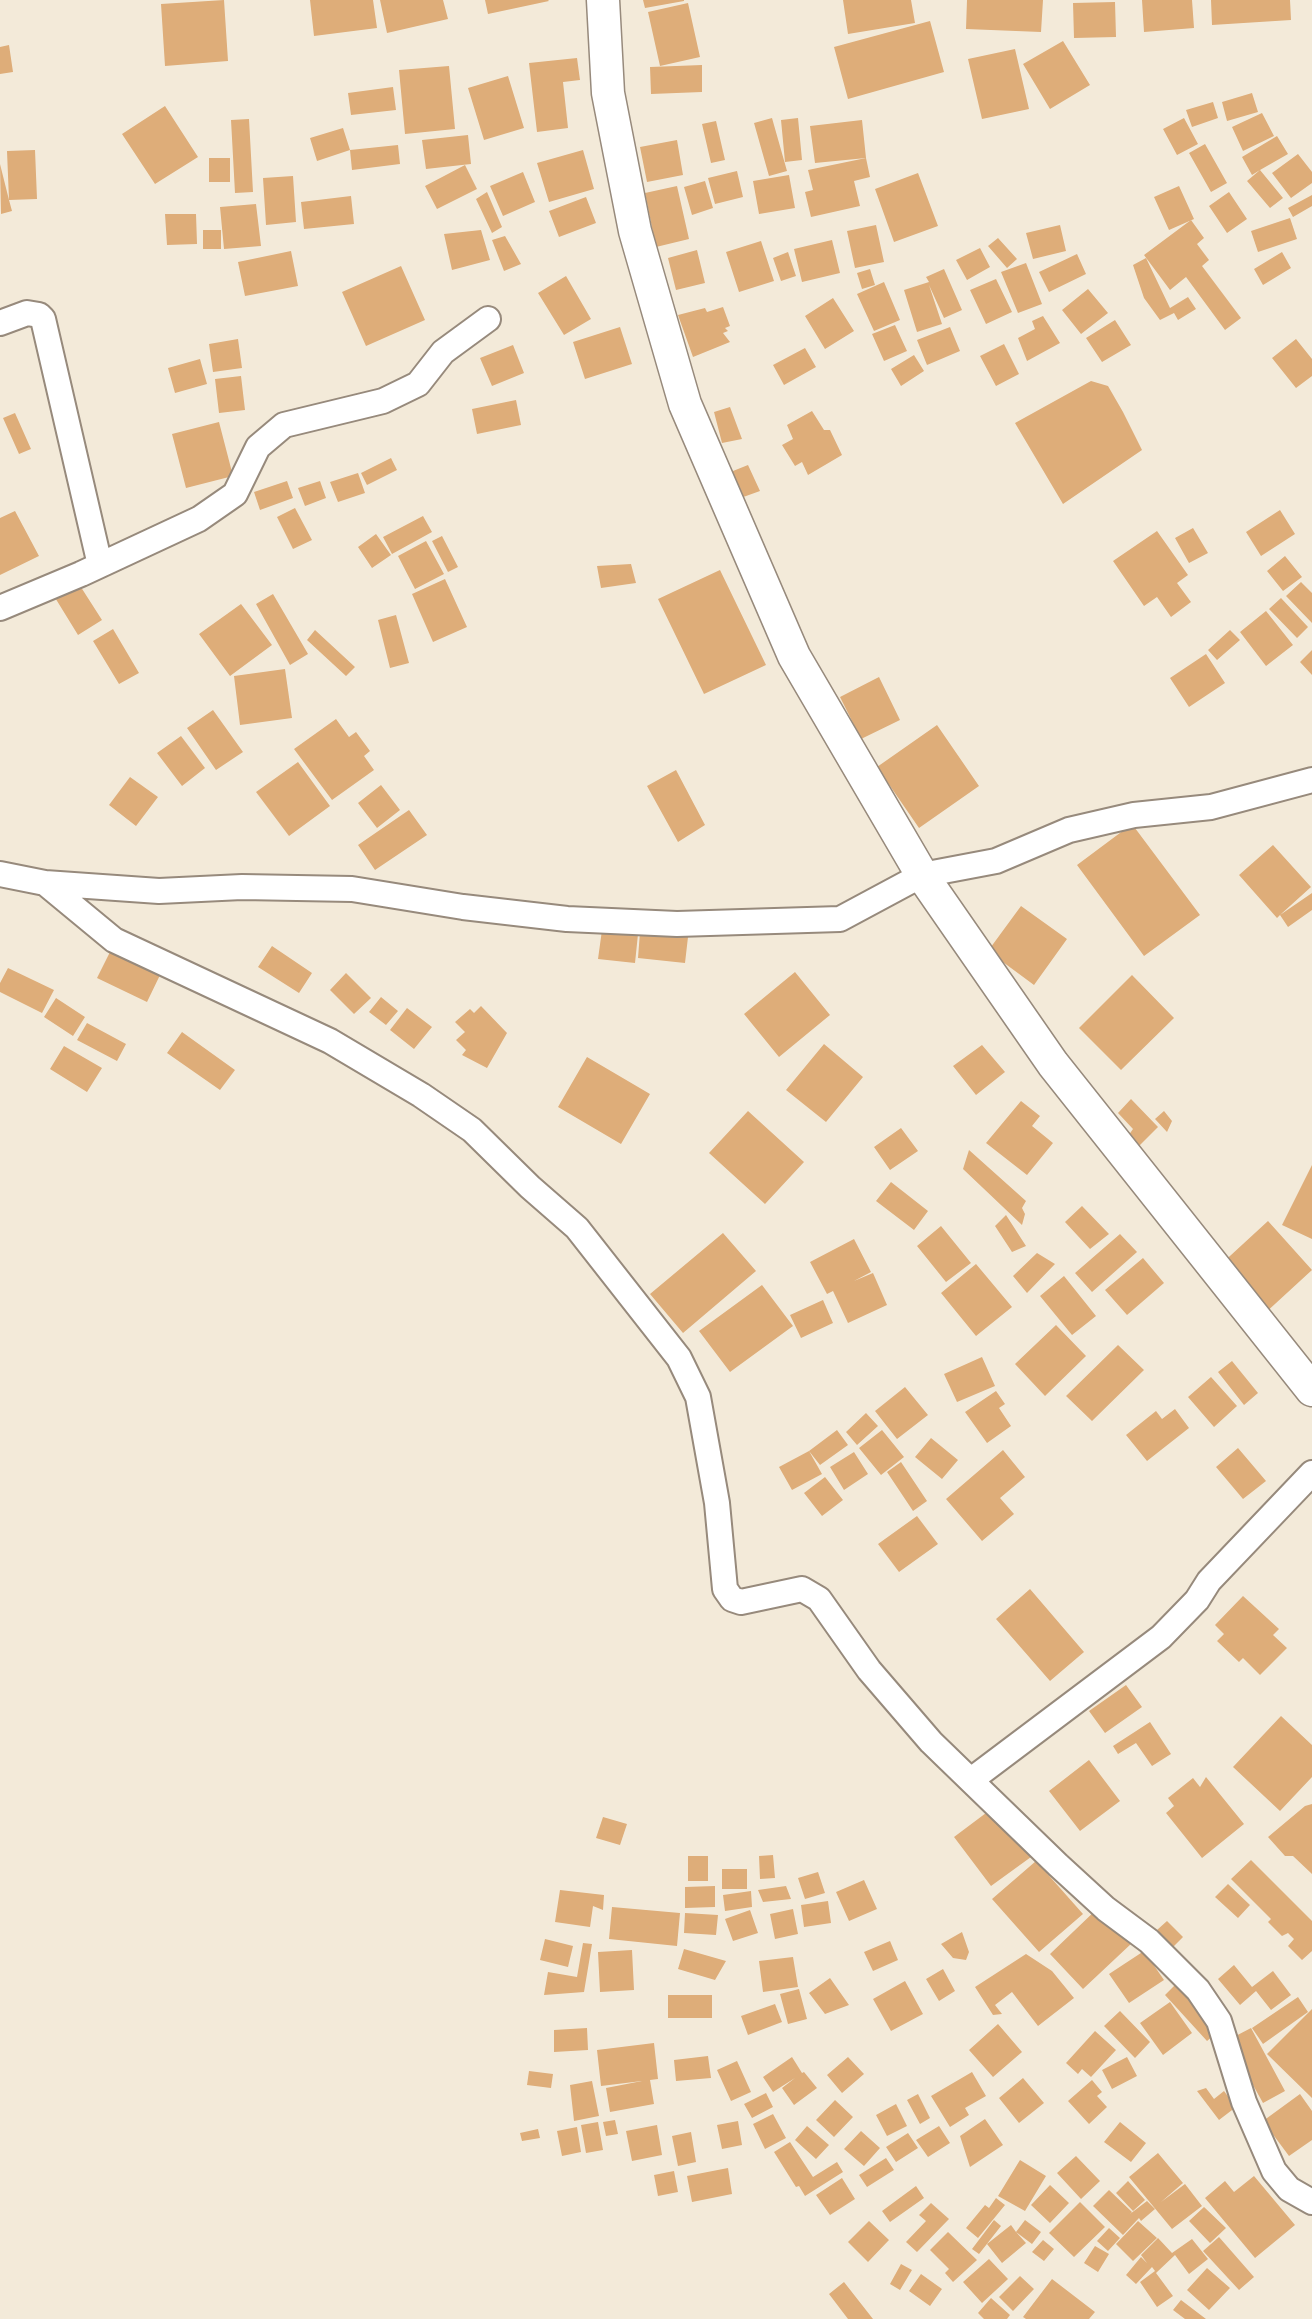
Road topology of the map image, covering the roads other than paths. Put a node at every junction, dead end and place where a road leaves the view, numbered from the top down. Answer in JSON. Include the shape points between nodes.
{"nodes":[{"id":1,"x":603,"y":0,"type":"edge"},
{"id":2,"x":488,"y":319,"type":"dead end"},
{"id":3,"x":0,"y":323,"type":"edge"},
{"id":4,"x":100,"y":565,"type":"junction"},
{"id":5,"x":0,"y":608,"type":"edge"},
{"id":6,"x":1312,"y":780,"type":"edge"},
{"id":7,"x":0,"y":874,"type":"edge"},
{"id":8,"x":922,"y":875,"type":"junction"},
{"id":9,"x":46,"y":883,"type":"junction"},
{"id":10,"x":1312,"y":1390,"type":"edge"},
{"id":11,"x":1312,"y":1473,"type":"edge"},
{"id":12,"x":971,"y":1780,"type":"junction"},
{"id":13,"x":1312,"y":2202,"type":"edge"}],
"edges":[{"from":1,"to":8,"type":"main road","via":[[608,93],[632,218],[685,404],[794,656]]},
{"from":2,"to":4,"type":"street","via":[[443,352],[418,384],[383,401],[284,425],[258,447],[235,494],[198,519]]},
{"from":3,"to":4,"type":"street","via":[[27,313],[40,314],[43,319]]},
{"from":4,"to":5,"type":"street"},
{"from":6,"to":8,"type":"street","via":[[1212,807],[1134,815],[1069,830],[996,861]]},
{"from":7,"to":9,"type":"street"},
{"from":8,"to":9,"type":"street","via":[[840,919],[677,925],[567,919],[352,889],[159,891]]},
{"from":8,"to":10,"type":"main road","via":[[1053,1064]]},
{"from":9,"to":12,"type":"street","via":[[114,940],[330,1041],[421,1095],[472,1130],[577,1228],[679,1358],[698,1397],[717,1503],[725,1589],[732,1599],[741,1602],[802,1589],[818,1599],[869,1670]]},
{"from":11,"to":12,"type":"street","via":[[1161,1637]]},
{"from":12,"to":13,"type":"street","via":[[1198,1990],[1219,2021],[1244,2102],[1274,2171],[1289,2189]]}]}
